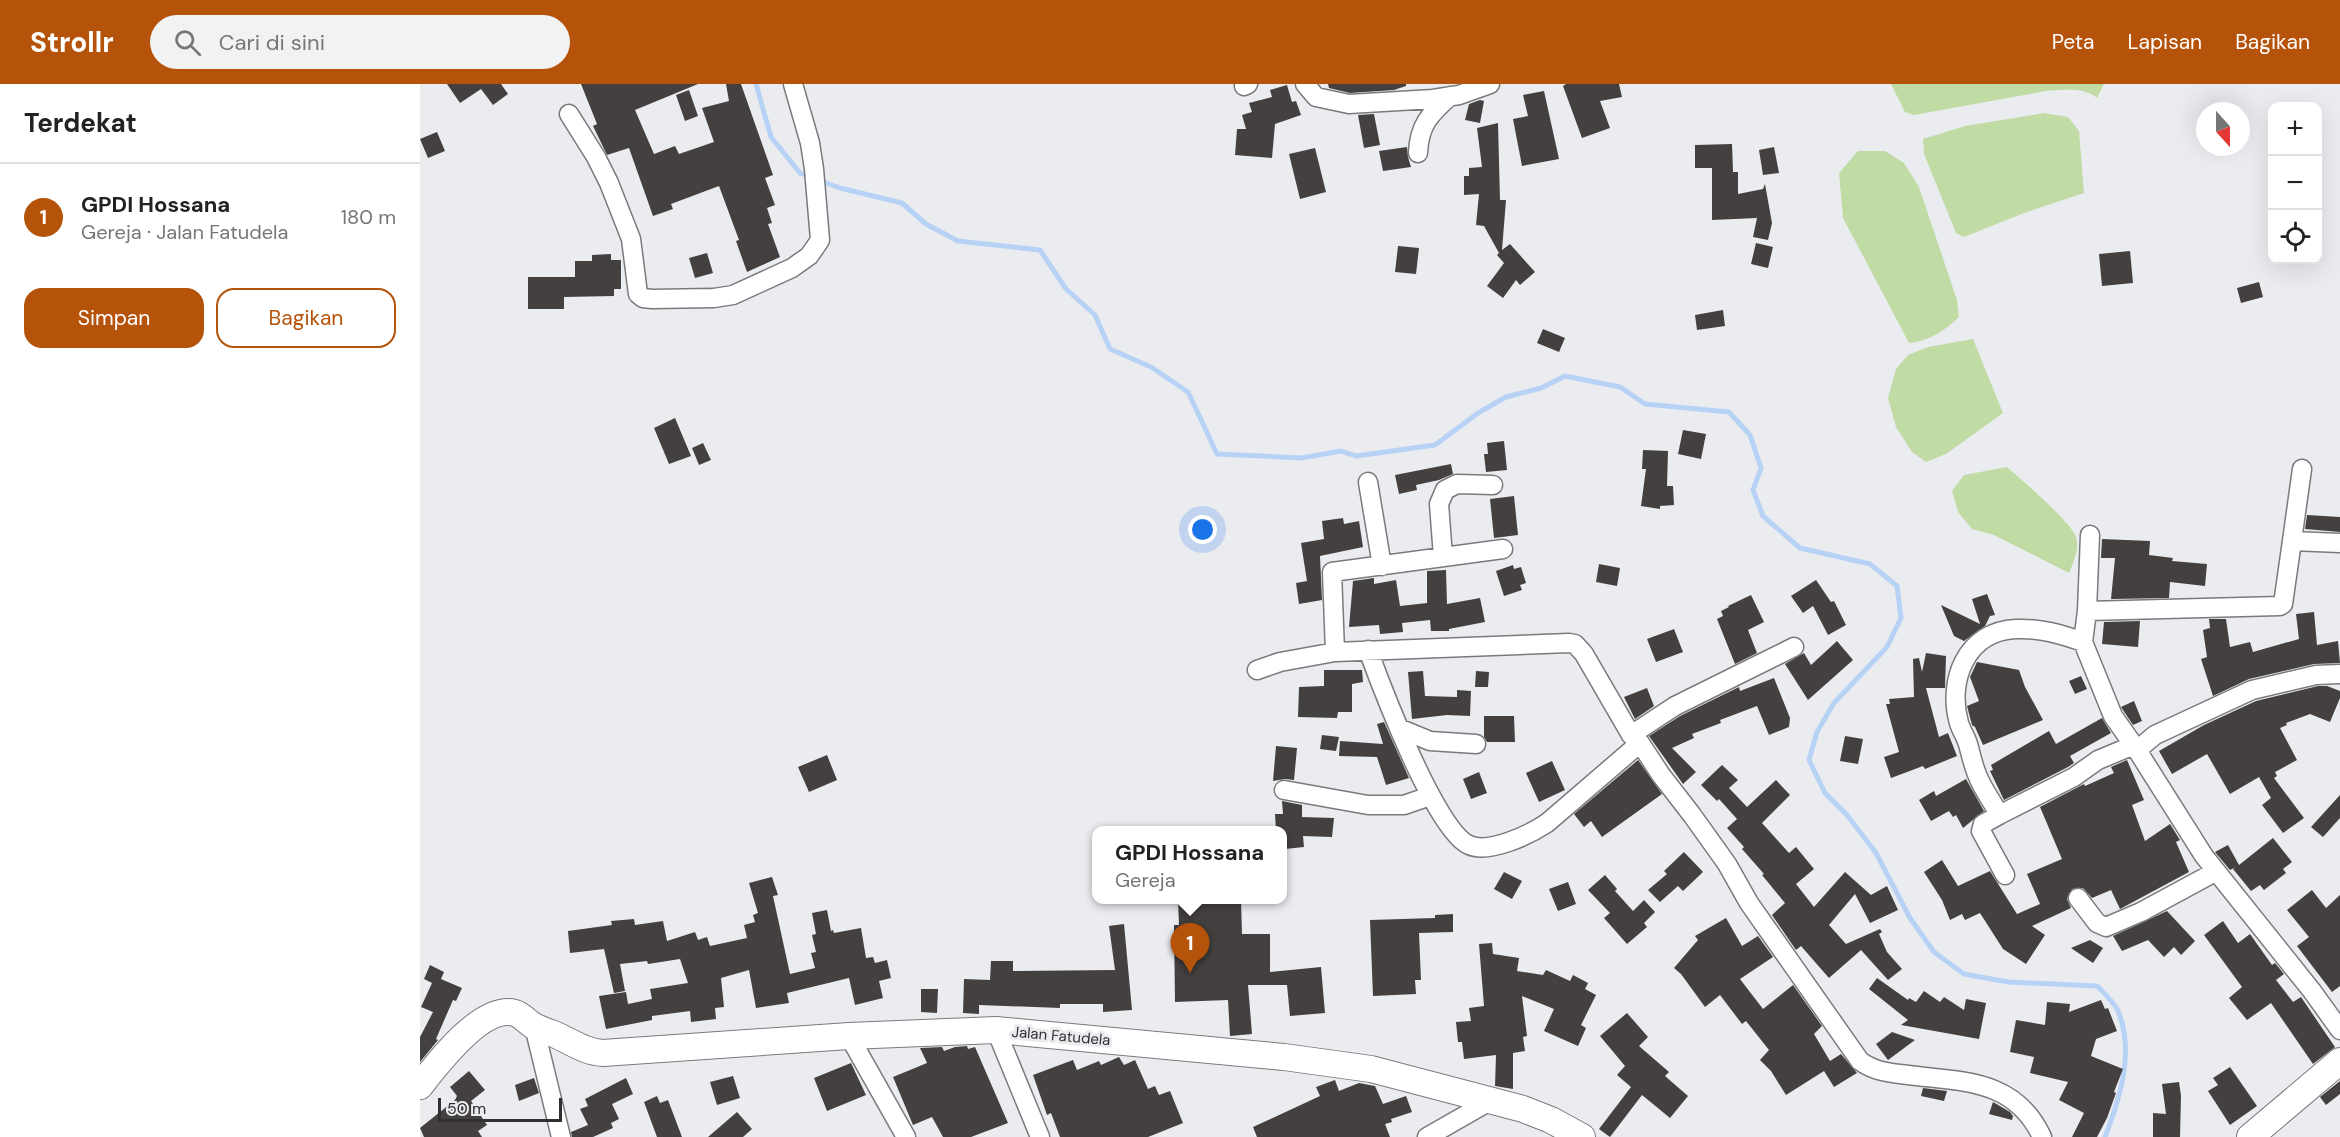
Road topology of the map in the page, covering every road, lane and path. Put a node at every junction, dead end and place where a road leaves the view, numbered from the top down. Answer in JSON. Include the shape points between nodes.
{"nodes":[{"id":1,"x":793,"y":84,"type":"edge"},
{"id":2,"x":1305,"y":84,"type":"edge"},
{"id":3,"x":1490,"y":84,"type":"edge"},
{"id":4,"x":1450,"y":96,"type":"junction"},
{"id":5,"x":569,"y":114,"type":"dead end"},
{"id":6,"x":1418,"y":153,"type":"dead end"},
{"id":7,"x":2302,"y":469,"type":"dead end"},
{"id":8,"x":1368,"y":482,"type":"dead end"},
{"id":9,"x":1493,"y":485,"type":"dead end"},
{"id":10,"x":2090,"y":535,"type":"dead end"},
{"id":11,"x":2292,"y":541,"type":"junction"},
{"id":12,"x":2340,"y":543,"type":"edge"},
{"id":13,"x":1503,"y":549,"type":"dead end"},
{"id":14,"x":1443,"y":557,"type":"junction"},
{"id":15,"x":1382,"y":566,"type":"junction"},
{"id":16,"x":2087,"y":611,"type":"junction"},
{"id":17,"x":2083,"y":642,"type":"junction"},
{"id":18,"x":1794,"y":647,"type":"dead end"},
{"id":19,"x":1368,"y":650,"type":"junction"},
{"id":20,"x":1335,"y":652,"type":"junction"},
{"id":21,"x":1257,"y":670,"type":"dead end"},
{"id":22,"x":2340,"y":674,"type":"edge"},
{"id":23,"x":1401,"y":729,"type":"junction"},
{"id":24,"x":1636,"y":739,"type":"junction"},
{"id":25,"x":1476,"y":744,"type":"dead end"},
{"id":26,"x":2136,"y":747,"type":"junction"},
{"id":27,"x":1284,"y":790,"type":"dead end"},
{"id":28,"x":1430,"y":796,"type":"junction"},
{"id":29,"x":1999,"y":815,"type":"junction"},
{"id":30,"x":2215,"y":872,"type":"junction"},
{"id":31,"x":2005,"y":875,"type":"dead end"},
{"id":32,"x":2078,"y":898,"type":"dead end"},
{"id":33,"x":534,"y":1026,"type":"junction"},
{"id":34,"x":996,"y":1030,"type":"junction"},
{"id":35,"x":2340,"y":1030,"type":"edge"},
{"id":36,"x":849,"y":1036,"type":"junction"},
{"id":37,"x":2340,"y":1061,"type":"edge"},
{"id":38,"x":420,"y":1086,"type":"edge"},
{"id":39,"x":1490,"y":1101,"type":"junction"},
{"id":40,"x":2253,"y":1136,"type":"edge"},
{"id":41,"x":561,"y":1137,"type":"edge"},
{"id":42,"x":906,"y":1137,"type":"edge"},
{"id":43,"x":1040,"y":1137,"type":"edge"},
{"id":44,"x":1427,"y":1137,"type":"edge"},
{"id":45,"x":1582,"y":1137,"type":"edge"},
{"id":46,"x":2042,"y":1137,"type":"edge"}],
"edges":[{"from":1,"to":5,"type":"street","via":[[810,143],[820,240],[792,268],[733,295],[714,298],[644,298],[638,294],[631,239],[609,183]]},
{"from":2,"to":4,"type":"street","via":[[1316,97],[1349,104]]},
{"from":3,"to":4,"type":"street"},
{"from":4,"to":6,"type":"street","via":[[1424,124],[1418,138]]},
{"from":7,"to":11,"type":"street"},
{"from":8,"to":15,"type":"street"},
{"from":9,"to":14,"type":"street","via":[[1457,484],[1445,490],[1439,504]]},
{"from":10,"to":16,"type":"street"},
{"from":11,"to":12,"type":"street"},
{"from":11,"to":16,"type":"street","via":[[2280,606]]},
{"from":13,"to":14,"type":"street"},
{"from":14,"to":15,"type":"street"},
{"from":15,"to":20,"type":"street","via":[[1332,572]]},
{"from":16,"to":17,"type":"street"},
{"from":17,"to":26,"type":"street","via":[[2113,716]]},
{"from":17,"to":29,"type":"street","via":[[2051,631],[2013,629],[1983,640],[1963,660],[1955,692],[1959,723],[1981,785]]},
{"from":18,"to":24,"type":"street","via":[[1675,706]]},
{"from":19,"to":20,"type":"street"},
{"from":19,"to":23,"type":"street"},
{"from":19,"to":24,"type":"street","via":[[1575,644]]},
{"from":20,"to":21,"type":"street"},
{"from":22,"to":26,"type":"street","via":[[2316,675],[2252,690]]},
{"from":23,"to":25,"type":"street","via":[[1430,741]]},
{"from":23,"to":28,"type":"street"},
{"from":24,"to":28,"type":"street","via":[[1547,823],[1518,839],[1478,848],[1461,841]]},
{"from":24,"to":46,"type":"street","via":[[1860,1061],[1881,1072],[1997,1090],[2025,1110]]},
{"from":26,"to":29,"type":"street","via":[[2098,760],[2074,777]]},
{"from":26,"to":30,"type":"street"},
{"from":27,"to":28,"type":"street","via":[[1368,805],[1404,805]]},
{"from":29,"to":31,"type":"street","via":[[1983,824],[1981,831]]},
{"from":30,"to":32,"type":"street","via":[[2106,927],[2097,923]]},
{"from":30,"to":35,"type":"street"},
{"from":33,"to":36,"type":"street","name":"Jalan Fatudela","via":[[588,1051],[603,1053]]},
{"from":33,"to":38,"type":"street","name":"Jalan Fatudela","via":[[516,1013],[492,1016],[472,1027]]},
{"from":33,"to":41,"type":"street"},
{"from":34,"to":36,"type":"street","name":"Jalan Fatudela"},
{"from":34,"to":39,"type":"street","name":"Jalan Fatudela","via":[[1371,1069]]},
{"from":34,"to":43,"type":"street"},
{"from":36,"to":42,"type":"street"},
{"from":37,"to":40,"type":"street"},
{"from":39,"to":44,"type":"street"},
{"from":39,"to":45,"type":"street","name":"Jalan Fatudela","via":[[1523,1109]]}]}
